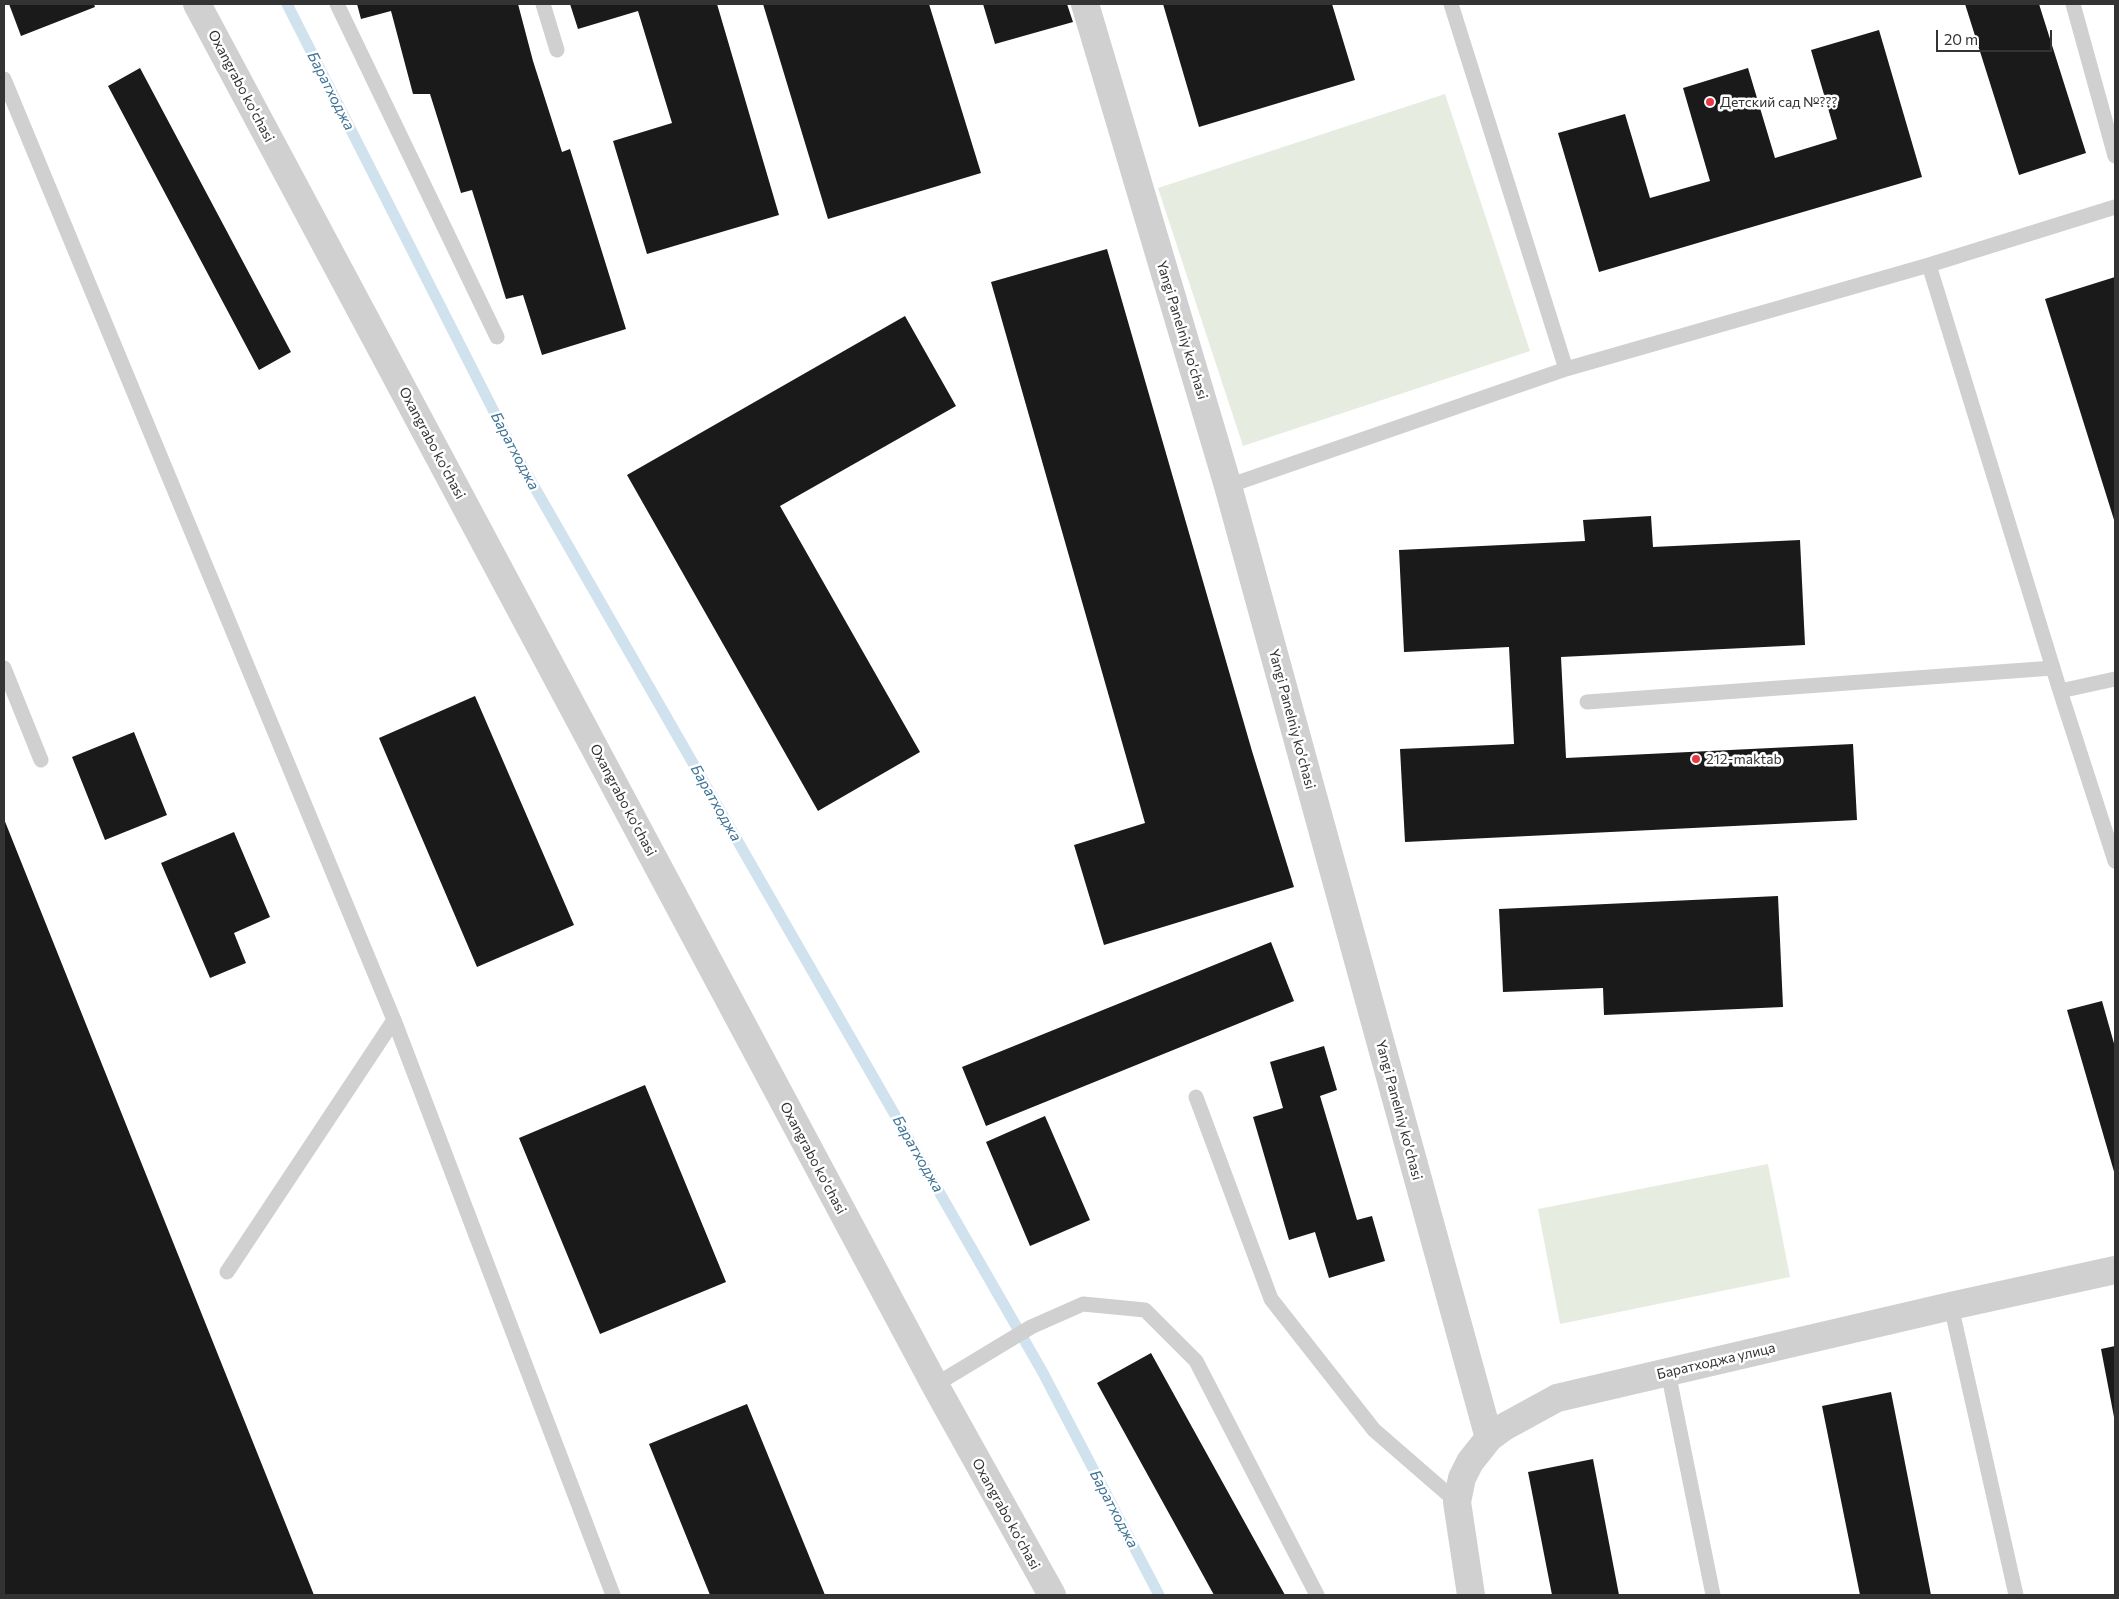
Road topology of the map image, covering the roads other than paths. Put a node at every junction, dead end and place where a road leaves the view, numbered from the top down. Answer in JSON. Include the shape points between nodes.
{"nodes":[{"id":1,"x":197,"y":4,"type":"edge"},
{"id":2,"x":337,"y":4,"type":"edge"},
{"id":3,"x":543,"y":4,"type":"edge"},
{"id":4,"x":1085,"y":4,"type":"edge"},
{"id":5,"x":1451,"y":4,"type":"edge"},
{"id":6,"x":2074,"y":4,"type":"edge"},
{"id":7,"x":557,"y":50,"type":"dead end"},
{"id":8,"x":4,"y":79,"type":"edge"},
{"id":9,"x":2115,"y":156,"type":"edge"},
{"id":10,"x":2115,"y":207,"type":"edge"},
{"id":11,"x":1929,"y":265,"type":"junction"},
{"id":12,"x":497,"y":337,"type":"dead end"},
{"id":13,"x":1566,"y":368,"type":"junction"},
{"id":14,"x":1228,"y":486,"type":"junction"},
{"id":15,"x":4,"y":668,"type":"edge"},
{"id":16,"x":2053,"y":668,"type":"junction"},
{"id":17,"x":2115,"y":679,"type":"edge"},
{"id":18,"x":2060,"y":691,"type":"junction"},
{"id":19,"x":1587,"y":702,"type":"dead end"},
{"id":20,"x":41,"y":760,"type":"dead end"},
{"id":21,"x":2115,"y":861,"type":"edge"},
{"id":22,"x":394,"y":1020,"type":"junction"},
{"id":23,"x":1196,"y":1097,"type":"dead end"},
{"id":24,"x":2115,"y":1270,"type":"edge"},
{"id":25,"x":227,"y":1272,"type":"dead end"},
{"id":26,"x":1951,"y":1306,"type":"junction"},
{"id":27,"x":1668,"y":1372,"type":"junction"},
{"id":28,"x":935,"y":1385,"type":"junction"},
{"id":29,"x":1489,"y":1438,"type":"junction"},
{"id":30,"x":1457,"y":1502,"type":"junction"},
{"id":31,"x":613,"y":1595,"type":"edge"},
{"id":32,"x":1052,"y":1595,"type":"edge"},
{"id":33,"x":1317,"y":1595,"type":"edge"},
{"id":34,"x":1471,"y":1595,"type":"edge"},
{"id":35,"x":1713,"y":1595,"type":"edge"},
{"id":36,"x":2016,"y":1595,"type":"edge"}],
"edges":[{"from":1,"to":28,"type":"street","name":"Oxangrabo ko'chasi"},
{"from":2,"to":12,"type":"lane"},
{"from":3,"to":7,"type":"lane"},
{"from":4,"to":14,"type":"street","name":"Yangi Panelniy ko'chasi"},
{"from":5,"to":13,"type":"lane"},
{"from":6,"to":9,"type":"lane"},
{"from":8,"to":22,"type":"lane"},
{"from":10,"to":11,"type":"lane"},
{"from":11,"to":13,"type":"lane"},
{"from":11,"to":16,"type":"lane"},
{"from":13,"to":14,"type":"lane"},
{"from":14,"to":29,"type":"street","name":"Yangi Panelniy ko'chasi"},
{"from":15,"to":20,"type":"lane"},
{"from":16,"to":18,"type":"lane"},
{"from":16,"to":19,"type":"lane"},
{"from":17,"to":18,"type":"lane"},
{"from":18,"to":21,"type":"lane"},
{"from":22,"to":25,"type":"lane"},
{"from":22,"to":31,"type":"lane"},
{"from":23,"to":30,"type":"lane","via":[[1271,1299],[1374,1430]]},
{"from":24,"to":26,"type":"street","name":"Баратходжа улица"},
{"from":26,"to":27,"type":"street","name":"Баратходжа улица"},
{"from":26,"to":36,"type":"lane"},
{"from":27,"to":29,"type":"street","name":"Баратходжа улица","via":[[1557,1398]]},
{"from":27,"to":35,"type":"lane"},
{"from":28,"to":32,"type":"street","name":"Oxangrabo ko'chasi"},
{"from":28,"to":33,"type":"lane","via":[[1031,1327],[1083,1304],[1145,1310],[1196,1361]]},
{"from":29,"to":30,"type":"street","name":"Баратходжа улица","via":[[1462,1478]]},
{"from":30,"to":34,"type":"street","name":"Баратходжа улица"}]}
